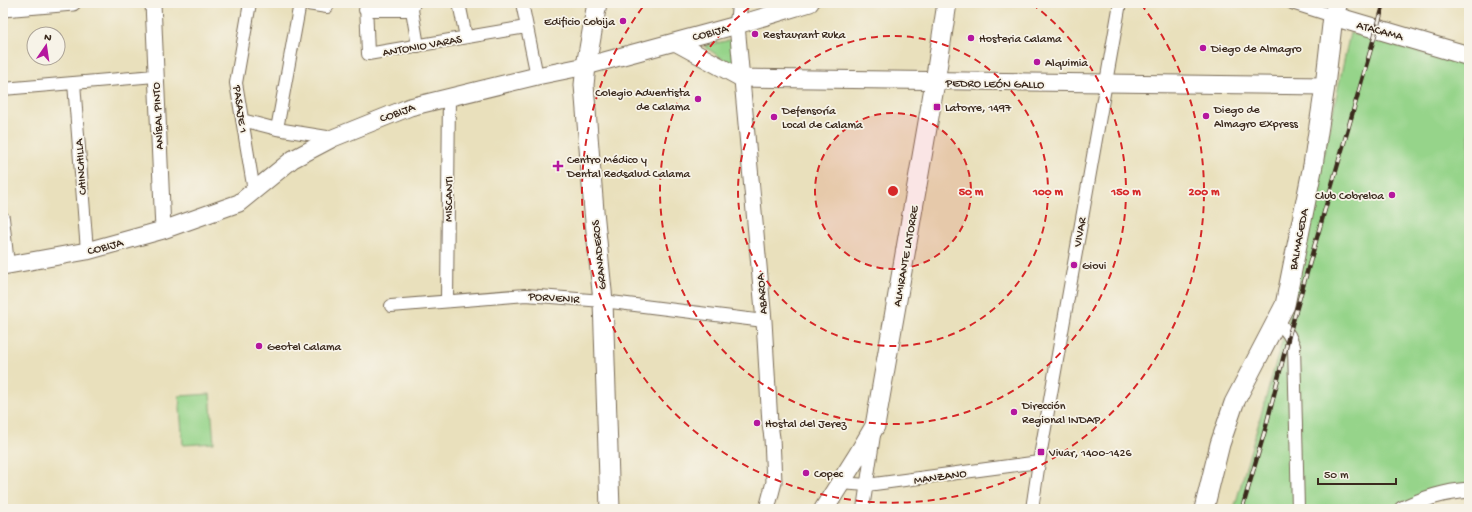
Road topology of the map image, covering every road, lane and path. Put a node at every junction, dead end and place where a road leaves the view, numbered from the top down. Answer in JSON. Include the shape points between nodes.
{"nodes":[{"id":1,"x":65,"y":3,"type":"edge"},
{"id":2,"x":153,"y":3,"type":"edge"},
{"id":3,"x":250,"y":3,"type":"edge"},
{"id":4,"x":300,"y":3,"type":"edge"},
{"id":5,"x":459,"y":3,"type":"edge"},
{"id":6,"x":522,"y":3,"type":"edge"},
{"id":7,"x":597,"y":3,"type":"edge"},
{"id":8,"x":740,"y":3,"type":"edge"},
{"id":9,"x":810,"y":3,"type":"edge"},
{"id":10,"x":947,"y":3,"type":"edge"},
{"id":11,"x":1120,"y":3,"type":"edge"},
{"id":12,"x":1292,"y":3,"type":"edge"},
{"id":13,"x":327,"y":7,"type":"dead end"},
{"id":14,"x":366,"y":7,"type":"edge"},
{"id":15,"x":413,"y":7,"type":"edge"},
{"id":16,"x":3,"y":9,"type":"edge"},
{"id":17,"x":1341,"y":11,"type":"edge"},
{"id":18,"x":737,"y":25,"type":"junction"},
{"id":19,"x":526,"y":27,"type":"junction"},
{"id":20,"x":466,"y":37,"type":"junction"},
{"id":21,"x":675,"y":42,"type":"junction"},
{"id":22,"x":418,"y":46,"type":"junction"},
{"id":23,"x":1469,"y":56,"type":"edge"},
{"id":24,"x":586,"y":66,"type":"junction"},
{"id":25,"x":155,"y":76,"type":"junction"},
{"id":26,"x":537,"y":76,"type":"junction"},
{"id":27,"x":741,"y":78,"type":"junction"},
{"id":28,"x":935,"y":82,"type":"junction"},
{"id":29,"x":74,"y":83,"type":"junction"},
{"id":30,"x":1105,"y":84,"type":"junction"},
{"id":31,"x":1325,"y":86,"type":"junction"},
{"id":32,"x":3,"y":88,"type":"edge"},
{"id":33,"x":449,"y":96,"type":"junction"},
{"id":34,"x":242,"y":120,"type":"junction"},
{"id":35,"x":277,"y":129,"type":"junction"},
{"id":36,"x":333,"y":138,"type":"junction"},
{"id":37,"x":254,"y":191,"type":"junction"},
{"id":38,"x":3,"y":218,"type":"edge"},
{"id":39,"x":163,"y":230,"type":"junction"},
{"id":40,"x":87,"y":251,"type":"junction"},
{"id":41,"x":6,"y":266,"type":"edge"},
{"id":42,"x":447,"y":301,"type":"junction"},
{"id":43,"x":603,"y":301,"type":"junction"},
{"id":44,"x":391,"y":306,"type":"dead end"},
{"id":45,"x":1277,"y":319,"type":"junction"},
{"id":46,"x":764,"y":321,"type":"junction"},
{"id":47,"x":875,"y":426,"type":"junction"},
{"id":48,"x":1039,"y":462,"type":"junction"},
{"id":49,"x":840,"y":483,"type":"junction"},
{"id":50,"x":867,"y":486,"type":"junction"},
{"id":51,"x":1469,"y":490,"type":"edge"},
{"id":52,"x":610,"y":509,"type":"edge"},
{"id":53,"x":767,"y":509,"type":"edge"},
{"id":54,"x":824,"y":509,"type":"edge"},
{"id":55,"x":863,"y":509,"type":"edge"},
{"id":56,"x":1032,"y":509,"type":"edge"},
{"id":57,"x":1204,"y":509,"type":"edge"},
{"id":58,"x":1298,"y":509,"type":"edge"},
{"id":59,"x":1402,"y":509,"type":"edge"}],
"edges":[{"from":1,"to":16,"type":"street"},
{"from":2,"to":25,"type":"street","name":"ANÍBAL PINTO"},
{"from":3,"to":34,"type":"street","name":"PASAJE 1","via":[[236,83]]},
{"from":4,"to":13,"type":"street"},
{"from":4,"to":35,"type":"street"},
{"from":5,"to":20,"type":"street"},
{"from":6,"to":19,"type":"street"},
{"from":7,"to":24,"type":"main road","name":"GRANADEROS"},
{"from":8,"to":18,"type":"street","name":"ABAROA"},
{"from":9,"to":18,"type":"main road","name":"COBIJA"},
{"from":10,"to":28,"type":"main road","name":"ALMIRANTE LATORRE"},
{"from":11,"to":30,"type":"street","name":"VIVAR"},
{"from":12,"to":17,"type":"street","name":"ATACAMA"},
{"from":14,"to":15,"type":"street"},
{"from":14,"to":22,"type":"street","name":"ANTONIO VARAS","via":[[368,54]]},
{"from":15,"to":22,"type":"street"},
{"from":17,"to":23,"type":"main road","name":"ATACAMA"},
{"from":17,"to":31,"type":"main road","name":"BALMACEDA"},
{"from":18,"to":21,"type":"main road","name":"COBIJA"},
{"from":18,"to":27,"type":"street","name":"ABAROA"},
{"from":19,"to":20,"type":"street","name":"ANTONIO VARAS"},
{"from":19,"to":26,"type":"street"},
{"from":20,"to":22,"type":"street","name":"ANTONIO VARAS"},
{"from":21,"to":24,"type":"main road","name":"COBIJA"},
{"from":21,"to":27,"type":"main road","name":"PEDRO LEÓN GALLO"},
{"from":24,"to":26,"type":"main road","name":"COBIJA"},
{"from":24,"to":43,"type":"main road","name":"GRANADEROS","via":[[584,85]]},
{"from":25,"to":29,"type":"street"},
{"from":25,"to":39,"type":"street","name":"ANÍBAL PINTO"},
{"from":26,"to":33,"type":"main road","name":"COBIJA"},
{"from":27,"to":28,"type":"main road","name":"PEDRO LEÓN GALLO"},
{"from":27,"to":46,"type":"street","name":"ABAROA"},
{"from":28,"to":30,"type":"main road","name":"PEDRO LEÓN GALLO"},
{"from":28,"to":47,"type":"main road","name":"ALMIRANTE LATORRE"},
{"from":29,"to":32,"type":"street"},
{"from":29,"to":40,"type":"street","name":"CHINCHILLA"},
{"from":30,"to":31,"type":"main road","name":"PEDRO LEÓN GALLO"},
{"from":30,"to":48,"type":"street","name":"VIVAR"},
{"from":31,"to":45,"type":"main road","name":"BALMACEDA","via":[[1313,165],[1285,305]]},
{"from":33,"to":36,"type":"main road","name":"COBIJA","via":[[410,106]]},
{"from":33,"to":42,"type":"street","name":"MISCANTI"},
{"from":34,"to":35,"type":"street"},
{"from":34,"to":37,"type":"street","name":"PASAJE 1"},
{"from":35,"to":36,"type":"street"},
{"from":36,"to":37,"type":"main road","name":"COBIJA","via":[[293,159]]},
{"from":37,"to":39,"type":"main road","name":"COBIJA","via":[[239,203]]},
{"from":38,"to":41,"type":"street"},
{"from":39,"to":40,"type":"main road","name":"COBIJA"},
{"from":40,"to":41,"type":"main road","name":"COBIJA"},
{"from":42,"to":43,"type":"street","name":"PORVENIR","via":[[526,295]]},
{"from":42,"to":44,"type":"street","name":"PORVENIR"},
{"from":43,"to":46,"type":"street","name":"PORVENIR"},
{"from":43,"to":52,"type":"main road","name":"GRANADEROS"},
{"from":45,"to":57,"type":"main road","name":"BALMACEDA","via":[[1234,404],[1220,444]]},
{"from":45,"to":58,"type":"street","via":[[1294,346]]},
{"from":46,"to":53,"type":"street","name":"ABAROA","via":[[774,482]]},
{"from":47,"to":49,"type":"main road"},
{"from":47,"to":50,"type":"street","name":"ALMIRANTE LATORRE"},
{"from":48,"to":50,"type":"street","name":"MANZANO"},
{"from":48,"to":56,"type":"street","name":"VIVAR"},
{"from":49,"to":50,"type":"street","name":"MANZANO"},
{"from":49,"to":54,"type":"main road"},
{"from":50,"to":55,"type":"street","name":"ALMIRANTE LATORRE"},
{"from":51,"to":59,"type":"street","via":[[1423,499]]}]}
